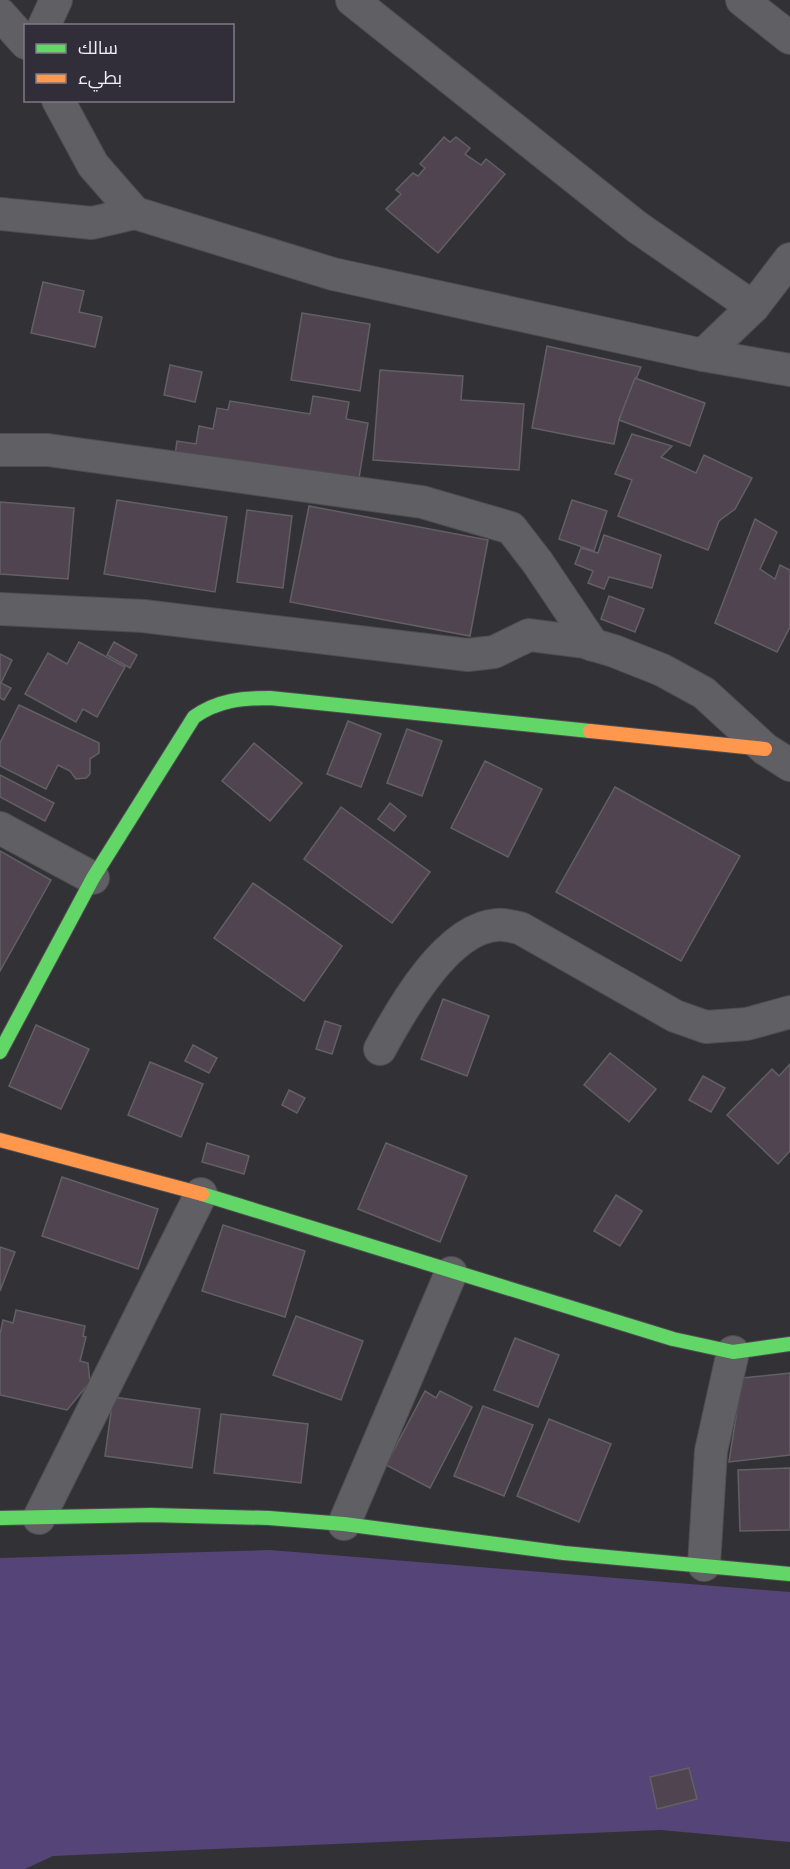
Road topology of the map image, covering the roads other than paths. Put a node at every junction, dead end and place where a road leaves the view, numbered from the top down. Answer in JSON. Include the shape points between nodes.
{"nodes":[{"id":1,"x":56,"y":0,"type":"edge"},
{"id":2,"x":352,"y":0,"type":"edge"},
{"id":3,"x":742,"y":0,"type":"edge"},
{"id":4,"x":0,"y":14,"type":"edge"},
{"id":5,"x":45,"y":24,"type":"edge"},
{"id":6,"x":790,"y":38,"type":"edge"},
{"id":7,"x":24,"y":41,"type":"edge"},
{"id":8,"x":59,"y":102,"type":"edge"},
{"id":9,"x":135,"y":213,"type":"junction"},
{"id":10,"x":0,"y":214,"type":"edge"},
{"id":11,"x":790,"y":259,"type":"edge"},
{"id":12,"x":753,"y":307,"type":"junction"},
{"id":13,"x":703,"y":355,"type":"junction"},
{"id":14,"x":790,"y":370,"type":"edge"},
{"id":15,"x":0,"y":450,"type":"edge"},
{"id":16,"x":0,"y":609,"type":"edge"},
{"id":17,"x":593,"y":645,"type":"junction"},
{"id":18,"x":777,"y":757,"type":"edge"},
{"id":19,"x":0,"y":828,"type":"edge"},
{"id":20,"x":93,"y":878,"type":"junction"},
{"id":21,"x":790,"y":1012,"type":"edge"},
{"id":22,"x":380,"y":1049,"type":"dead end"},
{"id":23,"x":0,"y":1052,"type":"edge"},
{"id":24,"x":0,"y":1140,"type":"edge"},
{"id":25,"x":201,"y":1194,"type":"junction"},
{"id":26,"x":451,"y":1273,"type":"junction"},
{"id":27,"x":790,"y":1344,"type":"edge"},
{"id":28,"x":733,"y":1352,"type":"junction"},
{"id":29,"x":0,"y":1518,"type":"edge"},
{"id":30,"x":39,"y":1518,"type":"junction"},
{"id":31,"x":344,"y":1524,"type":"junction"},
{"id":32,"x":704,"y":1565,"type":"junction"},
{"id":33,"x":790,"y":1574,"type":"edge"}],
"edges":[{"from":1,"to":5,"type":"street"},
{"from":2,"to":12,"type":"street","via":[[637,227]]},
{"from":3,"to":6,"type":"street"},
{"from":4,"to":7,"type":"street"},
{"from":8,"to":9,"type":"street","via":[[93,165]]},
{"from":9,"to":10,"type":"street","via":[[92,223]]},
{"from":9,"to":13,"type":"street","via":[[333,273]]},
{"from":11,"to":12,"type":"street"},
{"from":12,"to":13,"type":"street"},
{"from":13,"to":14,"type":"street"},
{"from":15,"to":17,"type":"street","via":[[48,450],[422,502],[511,528]]},
{"from":16,"to":17,"type":"street","via":[[143,616],[468,655],[494,652],[529,635]]},
{"from":17,"to":18,"type":"street","via":[[662,670],[688,684]]},
{"from":18,"to":20,"type":"street","via":[[318,702],[258,699],[215,704],[194,717]]},
{"from":19,"to":20,"type":"street"},
{"from":20,"to":23,"type":"street"},
{"from":21,"to":22,"type":"street","via":[[747,1024],[706,1027],[675,1016],[520,928],[496,925],[477,932],[446,954],[408,999]]},
{"from":24,"to":25,"type":"street"},
{"from":25,"to":26,"type":"street"},
{"from":25,"to":30,"type":"street"},
{"from":26,"to":28,"type":"street","via":[[673,1339]]},
{"from":26,"to":31,"type":"street"},
{"from":27,"to":28,"type":"street"},
{"from":28,"to":32,"type":"street","via":[[711,1451]]},
{"from":29,"to":30,"type":"street"},
{"from":30,"to":31,"type":"street","via":[[174,1516]]},
{"from":31,"to":32,"type":"street","via":[[564,1553]]},
{"from":32,"to":33,"type":"street"}]}
